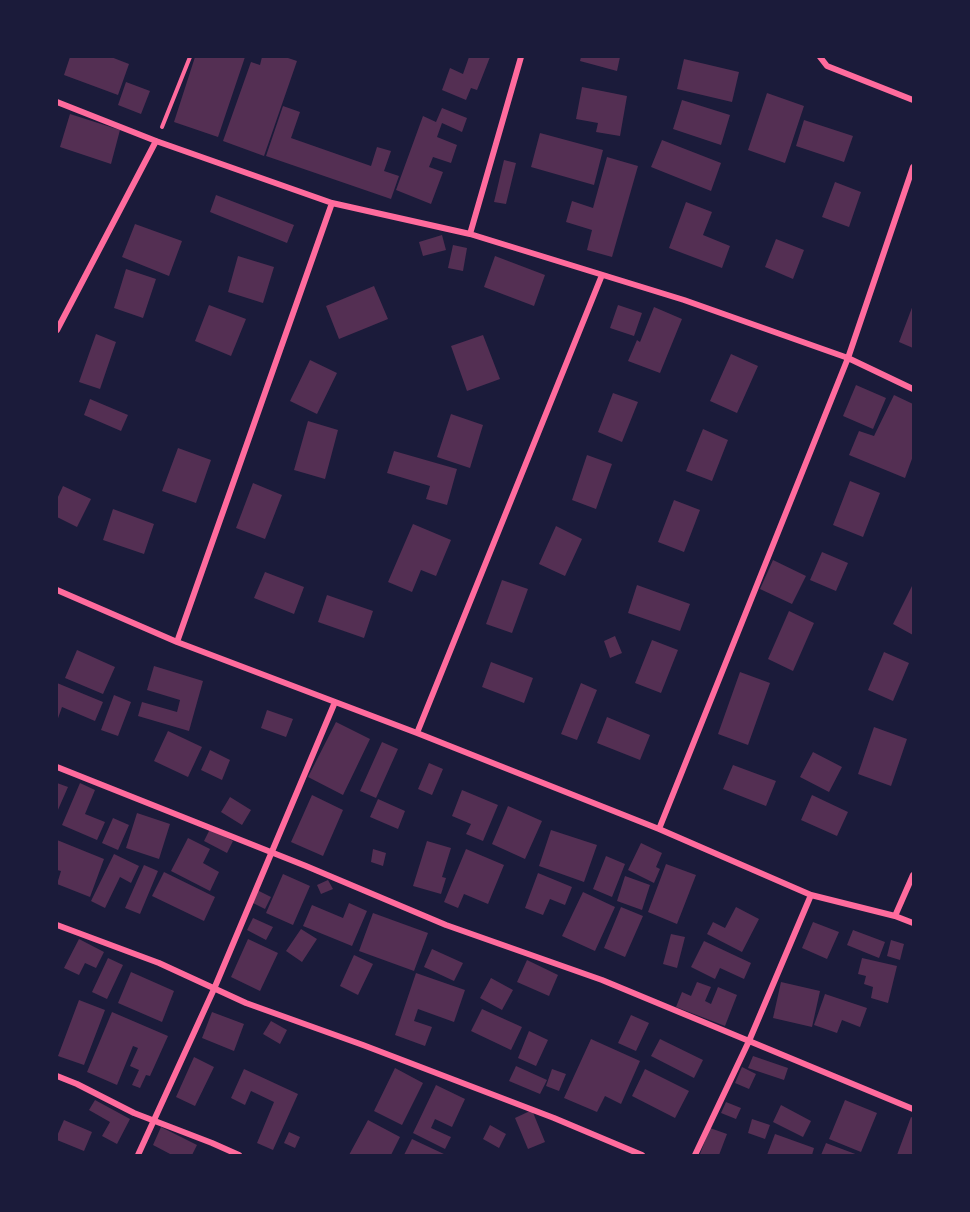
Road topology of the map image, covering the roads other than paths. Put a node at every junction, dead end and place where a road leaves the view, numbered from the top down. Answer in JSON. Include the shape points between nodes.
{"nodes":[{"id":1,"x":521,"y":57,"type":"edge"},
{"id":2,"x":820,"y":57,"type":"edge"},
{"id":3,"x":913,"y":100,"type":"edge"},
{"id":4,"x":57,"y":102,"type":"edge"},
{"id":5,"x":156,"y":141,"type":"junction"},
{"id":6,"x":913,"y":167,"type":"edge"},
{"id":7,"x":332,"y":203,"type":"junction"},
{"id":8,"x":470,"y":234,"type":"junction"},
{"id":9,"x":602,"y":275,"type":"junction"},
{"id":10,"x":57,"y":330,"type":"edge"},
{"id":11,"x":848,"y":358,"type":"junction"},
{"id":12,"x":913,"y":389,"type":"edge"},
{"id":13,"x":57,"y":590,"type":"edge"},
{"id":14,"x":177,"y":642,"type":"junction"},
{"id":15,"x":336,"y":702,"type":"junction"},
{"id":16,"x":417,"y":733,"type":"junction"},
{"id":17,"x":57,"y":767,"type":"edge"},
{"id":18,"x":659,"y":829,"type":"junction"},
{"id":19,"x":271,"y":853,"type":"junction"},
{"id":20,"x":913,"y":875,"type":"edge"},
{"id":21,"x":811,"y":895,"type":"junction"},
{"id":22,"x":895,"y":916,"type":"junction"},
{"id":23,"x":913,"y":923,"type":"edge"},
{"id":24,"x":57,"y":926,"type":"edge"},
{"id":25,"x":214,"y":988,"type":"junction"},
{"id":26,"x":749,"y":1041,"type":"junction"},
{"id":27,"x":57,"y":1076,"type":"edge"},
{"id":28,"x":913,"y":1109,"type":"edge"},
{"id":29,"x":154,"y":1121,"type":"junction"},
{"id":30,"x":138,"y":1155,"type":"edge"},
{"id":31,"x":239,"y":1155,"type":"edge"},
{"id":32,"x":642,"y":1155,"type":"edge"},
{"id":33,"x":695,"y":1155,"type":"edge"}],
"edges":[{"from":1,"to":8,"type":"street"},
{"from":2,"to":3,"type":"street","via":[[827,66]]},
{"from":4,"to":5,"type":"street"},
{"from":5,"to":7,"type":"street"},
{"from":5,"to":10,"type":"street"},
{"from":6,"to":11,"type":"street"},
{"from":7,"to":8,"type":"street"},
{"from":7,"to":14,"type":"street"},
{"from":8,"to":9,"type":"street"},
{"from":9,"to":11,"type":"street"},
{"from":9,"to":16,"type":"street"},
{"from":11,"to":12,"type":"street"},
{"from":11,"to":18,"type":"street"},
{"from":13,"to":14,"type":"street"},
{"from":14,"to":15,"type":"street"},
{"from":15,"to":16,"type":"street"},
{"from":15,"to":19,"type":"street"},
{"from":16,"to":18,"type":"street"},
{"from":17,"to":19,"type":"street"},
{"from":18,"to":21,"type":"street"},
{"from":19,"to":25,"type":"street"},
{"from":19,"to":26,"type":"street","via":[[446,926],[602,980]]},
{"from":20,"to":22,"type":"street"},
{"from":21,"to":22,"type":"street"},
{"from":21,"to":26,"type":"street"},
{"from":22,"to":23,"type":"street"},
{"from":24,"to":25,"type":"street","via":[[159,963]]},
{"from":25,"to":29,"type":"street"},
{"from":25,"to":32,"type":"street"},
{"from":26,"to":28,"type":"street"},
{"from":26,"to":33,"type":"street"},
{"from":27,"to":29,"type":"street"},
{"from":29,"to":30,"type":"street"},
{"from":29,"to":31,"type":"street"}]}
